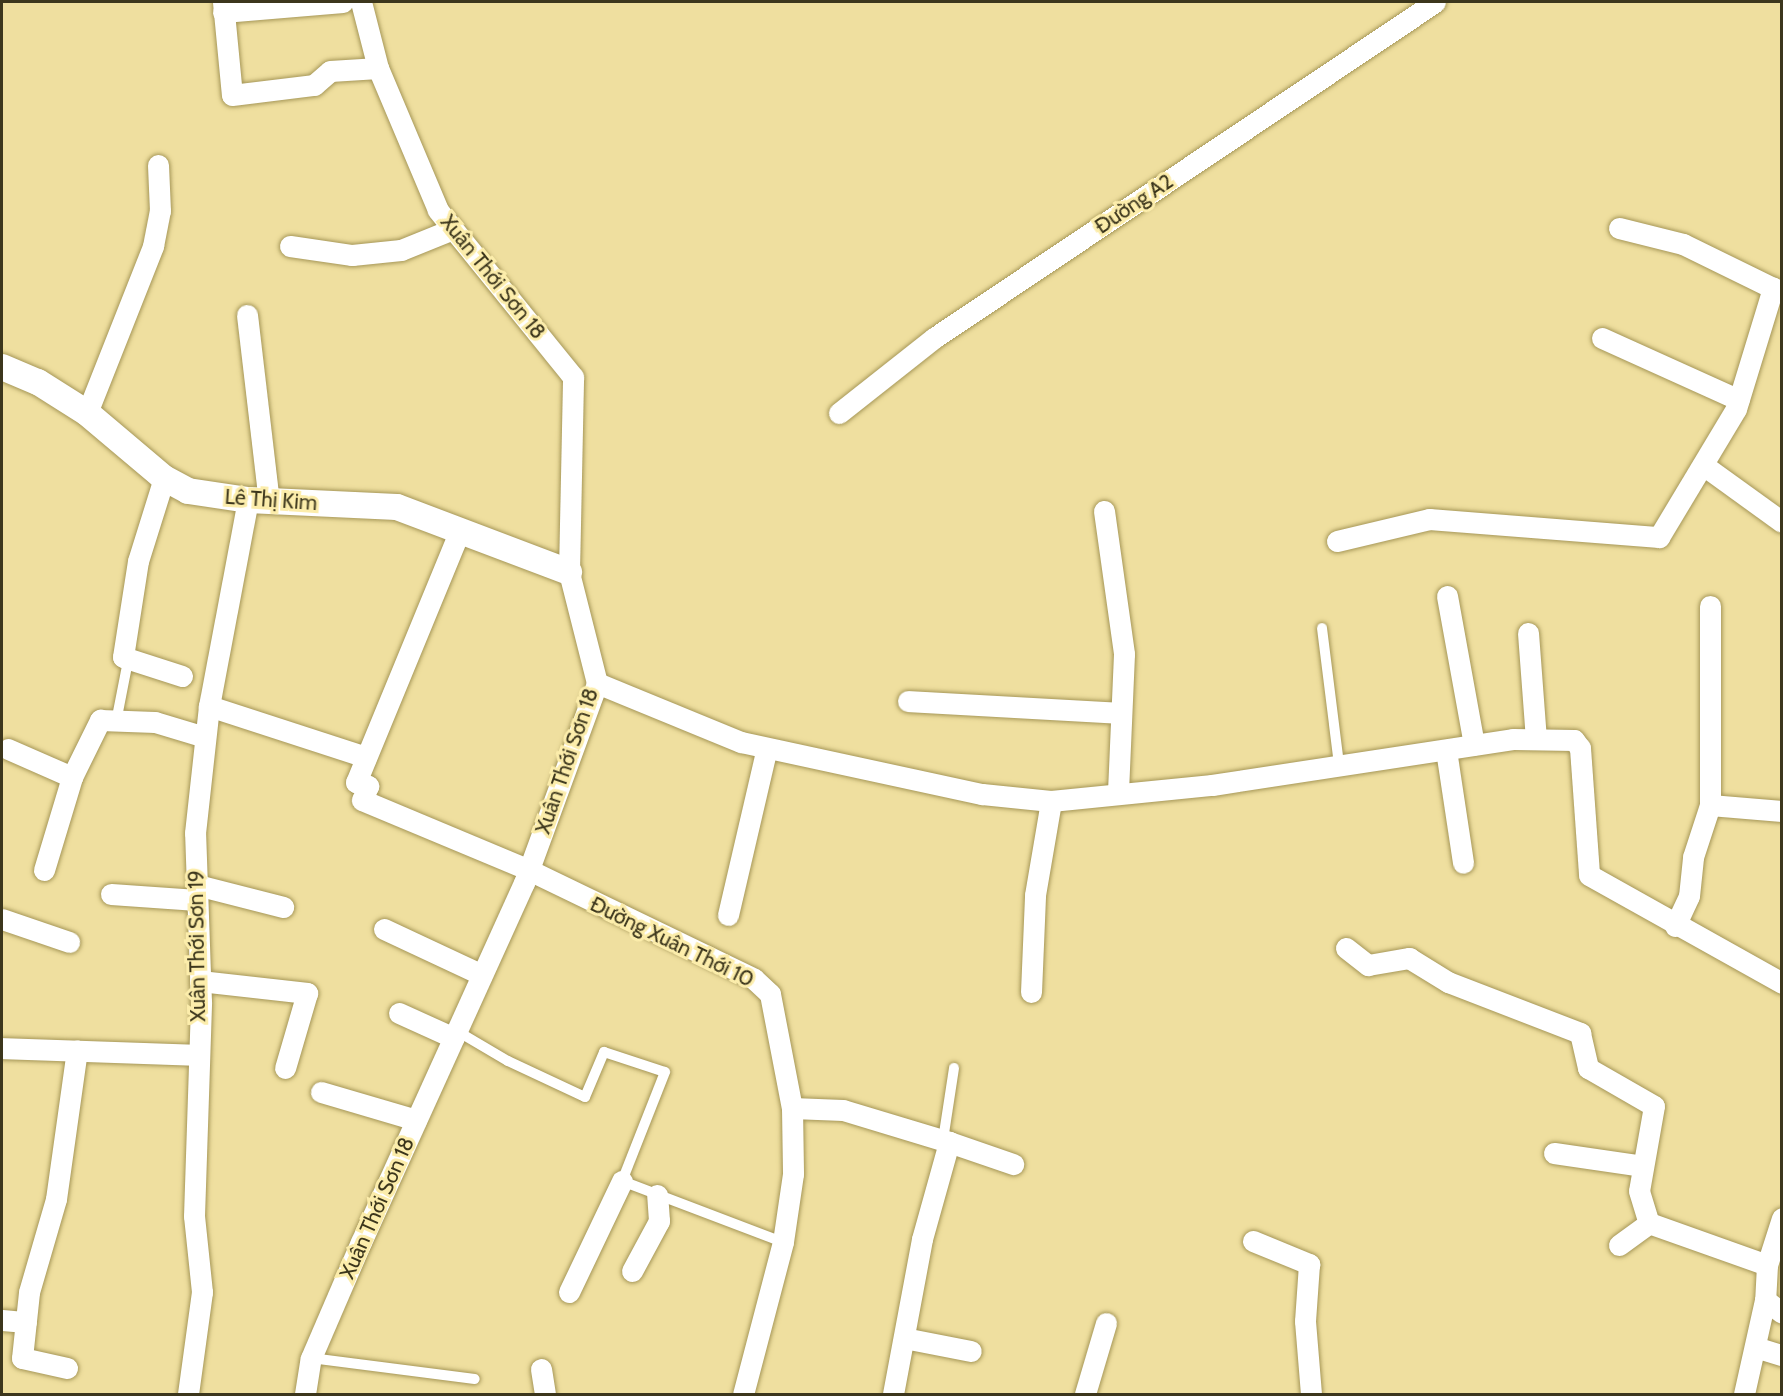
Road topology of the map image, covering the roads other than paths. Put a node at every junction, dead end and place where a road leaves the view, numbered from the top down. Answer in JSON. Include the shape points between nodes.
{"nodes":[{"id":1,"x":343,"y":2,"type":"edge"},
{"id":2,"x":361,"y":2,"type":"edge"},
{"id":3,"x":1435,"y":2,"type":"edge"},
{"id":4,"x":223,"y":7,"type":"edge"},
{"id":5,"x":378,"y":68,"type":"junction"},
{"id":6,"x":158,"y":165,"type":"dead end"},
{"id":7,"x":1619,"y":228,"type":"dead end"},
{"id":8,"x":453,"y":229,"type":"junction"},
{"id":9,"x":290,"y":246,"type":"dead end"},
{"id":10,"x":1777,"y":290,"type":"edge"},
{"id":11,"x":248,"y":315,"type":"dead end"},
{"id":12,"x":1602,"y":338,"type":"dead end"},
{"id":13,"x":2,"y":367,"type":"edge"},
{"id":14,"x":1739,"y":400,"type":"junction"},
{"id":15,"x":87,"y":413,"type":"junction"},
{"id":16,"x":838,"y":413,"type":"dead end"},
{"id":17,"x":1703,"y":465,"type":"junction"},
{"id":18,"x":164,"y":478,"type":"junction"},
{"id":19,"x":259,"y":501,"type":"junction"},
{"id":20,"x":1104,"y":511,"type":"dead end"},
{"id":21,"x":1782,"y":522,"type":"edge"},
{"id":22,"x":460,"y":531,"type":"junction"},
{"id":23,"x":1337,"y":541,"type":"dead end"},
{"id":24,"x":569,"y":572,"type":"junction"},
{"id":25,"x":1447,"y":596,"type":"dead end"},
{"id":26,"x":1710,"y":606,"type":"dead end"},
{"id":27,"x":1322,"y":628,"type":"dead end"},
{"id":28,"x":1528,"y":633,"type":"dead end"},
{"id":29,"x":128,"y":661,"type":"junction"},
{"id":30,"x":182,"y":676,"type":"dead end"},
{"id":31,"x":597,"y":683,"type":"junction"},
{"id":32,"x":908,"y":701,"type":"dead end"},
{"id":33,"x":209,"y":706,"type":"junction"},
{"id":34,"x":1121,"y":713,"type":"junction"},
{"id":35,"x":117,"y":717,"type":"junction"},
{"id":36,"x":205,"y":737,"type":"junction"},
{"id":37,"x":1536,"y":739,"type":"junction"},
{"id":38,"x":1474,"y":745,"type":"junction"},
{"id":39,"x":767,"y":748,"type":"junction"},
{"id":40,"x":8,"y":749,"type":"dead end"},
{"id":41,"x":1446,"y":750,"type":"junction"},
{"id":42,"x":366,"y":757,"type":"junction"},
{"id":43,"x":1339,"y":765,"type":"junction"},
{"id":44,"x":72,"y":777,"type":"junction"},
{"id":45,"x":1118,"y":794,"type":"junction"},
{"id":46,"x":1051,"y":801,"type":"junction"},
{"id":47,"x":1710,"y":805,"type":"junction"},
{"id":48,"x":1782,"y":811,"type":"edge"},
{"id":49,"x":1463,"y":863,"type":"dead end"},
{"id":50,"x":44,"y":870,"type":"dead end"},
{"id":51,"x":529,"y":870,"type":"junction"},
{"id":52,"x":197,"y":892,"type":"junction"},
{"id":53,"x":111,"y":894,"type":"dead end"},
{"id":54,"x":283,"y":907,"type":"dead end"},
{"id":55,"x":728,"y":915,"type":"dead end"},
{"id":56,"x":2,"y":919,"type":"edge"},
{"id":57,"x":1675,"y":926,"type":"junction"},
{"id":58,"x":384,"y":929,"type":"dead end"},
{"id":59,"x":69,"y":942,"type":"dead end"},
{"id":60,"x":1346,"y":948,"type":"dead end"},
{"id":61,"x":482,"y":975,"type":"junction"},
{"id":62,"x":200,"y":981,"type":"junction"},
{"id":63,"x":1782,"y":983,"type":"edge"},
{"id":64,"x":1031,"y":992,"type":"dead end"},
{"id":65,"x":399,"y":1013,"type":"dead end"},
{"id":66,"x":455,"y":1034,"type":"junction"},
{"id":67,"x":2,"y":1048,"type":"edge"},
{"id":68,"x":77,"y":1050,"type":"junction"},
{"id":69,"x":198,"y":1055,"type":"junction"},
{"id":70,"x":285,"y":1068,"type":"dead end"},
{"id":71,"x":954,"y":1068,"type":"dead end"},
{"id":72,"x":321,"y":1092,"type":"dead end"},
{"id":73,"x":792,"y":1108,"type":"junction"},
{"id":74,"x":416,"y":1120,"type":"junction"},
{"id":75,"x":946,"y":1141,"type":"junction"},
{"id":76,"x":1554,"y":1153,"type":"dead end"},
{"id":77,"x":1013,"y":1164,"type":"dead end"},
{"id":78,"x":1643,"y":1166,"type":"junction"},
{"id":79,"x":622,"y":1181,"type":"junction"},
{"id":80,"x":657,"y":1195,"type":"junction"},
{"id":81,"x":1782,"y":1218,"type":"edge"},
{"id":82,"x":1649,"y":1223,"type":"junction"},
{"id":83,"x":1253,"y":1241,"type":"dead end"},
{"id":84,"x":783,"y":1242,"type":"junction"},
{"id":85,"x":1619,"y":1245,"type":"dead end"},
{"id":86,"x":1767,"y":1265,"type":"junction"},
{"id":87,"x":632,"y":1271,"type":"dead end"},
{"id":88,"x":569,"y":1292,"type":"dead end"},
{"id":89,"x":1773,"y":1306,"type":"edge"},
{"id":90,"x":2,"y":1320,"type":"edge"},
{"id":91,"x":26,"y":1322,"type":"junction"},
{"id":92,"x":1106,"y":1323,"type":"dead end"},
{"id":93,"x":904,"y":1338,"type":"junction"},
{"id":94,"x":1755,"y":1347,"type":"junction"},
{"id":95,"x":971,"y":1351,"type":"dead end"},
{"id":96,"x":1782,"y":1355,"type":"edge"},
{"id":97,"x":311,"y":1358,"type":"junction"},
{"id":98,"x":67,"y":1368,"type":"dead end"},
{"id":99,"x":541,"y":1369,"type":"dead end"},
{"id":100,"x":475,"y":1379,"type":"dead end"},
{"id":101,"x":188,"y":1395,"type":"edge"},
{"id":102,"x":305,"y":1395,"type":"edge"},
{"id":103,"x":545,"y":1395,"type":"edge"},
{"id":104,"x":743,"y":1395,"type":"edge"},
{"id":105,"x":893,"y":1395,"type":"edge"},
{"id":106,"x":1085,"y":1395,"type":"edge"},
{"id":107,"x":1311,"y":1395,"type":"edge"},
{"id":108,"x":1744,"y":1395,"type":"edge"}],
"edges":[{"from":1,"to":4,"type":"street"},
{"from":2,"to":5,"type":"street","name":"Xuân Thới Sơn 18"},
{"from":3,"to":16,"type":"street","name":"Đường A2","via":[[934,338]]},
{"from":4,"to":5,"type":"street","via":[[232,95],[314,85],[330,71]]},
{"from":5,"to":8,"type":"street","name":"Xuân Thới Sơn 18","via":[[419,172]]},
{"from":6,"to":15,"type":"street","via":[[160,211],[153,246]]},
{"from":7,"to":10,"type":"street","via":[[1683,244]]},
{"from":8,"to":9,"type":"street","via":[[400,250],[352,255]]},
{"from":8,"to":24,"type":"street","name":"Xuân Thới Sơn 18","via":[[573,377]]},
{"from":10,"to":14,"type":"street"},
{"from":11,"to":19,"type":"street","name":"Xuân Thới Sơn 19"},
{"from":12,"to":14,"type":"street"},
{"from":13,"to":15,"type":"street","name":"Lê Thị Kim"},
{"from":14,"to":17,"type":"street"},
{"from":15,"to":18,"type":"street","name":"Lê Thị Kim"},
{"from":17,"to":21,"type":"street"},
{"from":17,"to":23,"type":"street","via":[[1659,537],[1429,519]]},
{"from":18,"to":19,"type":"street","name":"Lê Thị Kim","via":[[188,491]]},
{"from":18,"to":29,"type":"street","via":[[138,561],[123,657]]},
{"from":19,"to":22,"type":"street","name":"Lê Thị Kim","via":[[397,507]]},
{"from":19,"to":33,"type":"street","name":"Xuân Thới Sơn 19"},
{"from":20,"to":34,"type":"street","via":[[1124,654]]},
{"from":22,"to":24,"type":"street","name":"Lê Thị Kim"},
{"from":22,"to":42,"type":"street"},
{"from":24,"to":31,"type":"street","name":"Xuân Thới Sơn 18"},
{"from":25,"to":38,"type":"street"},
{"from":26,"to":47,"type":"street"},
{"from":27,"to":43,"type":"lane"},
{"from":28,"to":37,"type":"street"},
{"from":29,"to":30,"type":"street"},
{"from":29,"to":35,"type":"lane"},
{"from":31,"to":39,"type":"street","via":[[741,742]]},
{"from":31,"to":51,"type":"street","name":"Xuân Thới Sơn 18"},
{"from":32,"to":34,"type":"street"},
{"from":33,"to":36,"type":"street","name":"Xuân Thới Sơn 19"},
{"from":33,"to":42,"type":"street"},
{"from":34,"to":45,"type":"street"},
{"from":35,"to":36,"type":"street","via":[[155,722]]},
{"from":35,"to":44,"type":"street","via":[[94,725]]},
{"from":36,"to":52,"type":"street","name":"Xuân Thới Sơn 19","via":[[195,833]]},
{"from":37,"to":38,"type":"street"},
{"from":37,"to":57,"type":"street","via":[[1574,740],[1580,748],[1588,875]]},
{"from":38,"to":41,"type":"street"},
{"from":39,"to":46,"type":"street","via":[[972,792]]},
{"from":39,"to":55,"type":"street"},
{"from":40,"to":44,"type":"street"},
{"from":41,"to":43,"type":"street"},
{"from":41,"to":49,"type":"street"},
{"from":42,"to":51,"type":"street","name":"Đường Xuân Thới 10","via":[[356,782],[368,786],[362,800]]},
{"from":43,"to":45,"type":"street"},
{"from":44,"to":50,"type":"street"},
{"from":45,"to":46,"type":"street"},
{"from":46,"to":64,"type":"street","via":[[1035,895]]},
{"from":47,"to":48,"type":"street"},
{"from":47,"to":57,"type":"street","via":[[1694,857],[1689,896]]},
{"from":51,"to":61,"type":"street","name":"Xuân Thới Sơn 18"},
{"from":51,"to":73,"type":"street","name":"Đường Xuân Thới 10","via":[[764,988],[777,1013]]},
{"from":52,"to":53,"type":"street"},
{"from":52,"to":54,"type":"street"},
{"from":52,"to":62,"type":"street","name":"Xuân Thới Sơn 19"},
{"from":56,"to":59,"type":"street"},
{"from":57,"to":63,"type":"street"},
{"from":58,"to":61,"type":"street"},
{"from":60,"to":78,"type":"street","via":[[1368,965],[1409,958],[1448,982],[1580,1033],[1588,1068],[1654,1106]]},
{"from":61,"to":66,"type":"street","name":"Xuân Thới Sơn 18"},
{"from":62,"to":69,"type":"street","name":"Xuân Thới Sơn 19"},
{"from":62,"to":70,"type":"street","via":[[307,993]]},
{"from":65,"to":66,"type":"street"},
{"from":66,"to":74,"type":"street","name":"Xuân Thới Sơn 18"},
{"from":66,"to":79,"type":"lane","via":[[585,1097],[604,1052],[666,1072]]},
{"from":67,"to":68,"type":"street"},
{"from":68,"to":69,"type":"street"},
{"from":68,"to":91,"type":"street","via":[[56,1199],[29,1292]]},
{"from":69,"to":101,"type":"street","name":"Xuân Thới Sơn 19","via":[[199,1156],[194,1216],[202,1292]]},
{"from":71,"to":75,"type":"lane"},
{"from":72,"to":74,"type":"street"},
{"from":73,"to":75,"type":"street","via":[[843,1110]]},
{"from":73,"to":84,"type":"street","name":"Đường Xuân Thới 10","via":[[794,1174]]},
{"from":74,"to":97,"type":"street","name":"Xuân Thới Sơn 18"},
{"from":75,"to":77,"type":"street"},
{"from":75,"to":93,"type":"street","via":[[922,1239]]},
{"from":76,"to":78,"type":"street"},
{"from":78,"to":82,"type":"street","via":[[1639,1191]]},
{"from":79,"to":80,"type":"lane"},
{"from":79,"to":88,"type":"street"},
{"from":80,"to":84,"type":"lane"},
{"from":80,"to":87,"type":"street","via":[[658,1221]]},
{"from":81,"to":86,"type":"street"},
{"from":82,"to":85,"type":"street"},
{"from":82,"to":86,"type":"street"},
{"from":83,"to":107,"type":"street","via":[[1309,1264],[1305,1321]]},
{"from":84,"to":104,"type":"street","name":"Đường Xuân Thới 10"},
{"from":86,"to":89,"type":"street"},
{"from":89,"to":94,"type":"street"},
{"from":90,"to":91,"type":"street"},
{"from":91,"to":98,"type":"street","via":[[22,1358]]},
{"from":92,"to":106,"type":"street"},
{"from":93,"to":95,"type":"street"},
{"from":93,"to":105,"type":"street"},
{"from":94,"to":96,"type":"street"},
{"from":94,"to":108,"type":"street"},
{"from":97,"to":100,"type":"lane"},
{"from":97,"to":102,"type":"street","name":"Xuân Thới Sơn 18"},
{"from":99,"to":103,"type":"street"}]}
